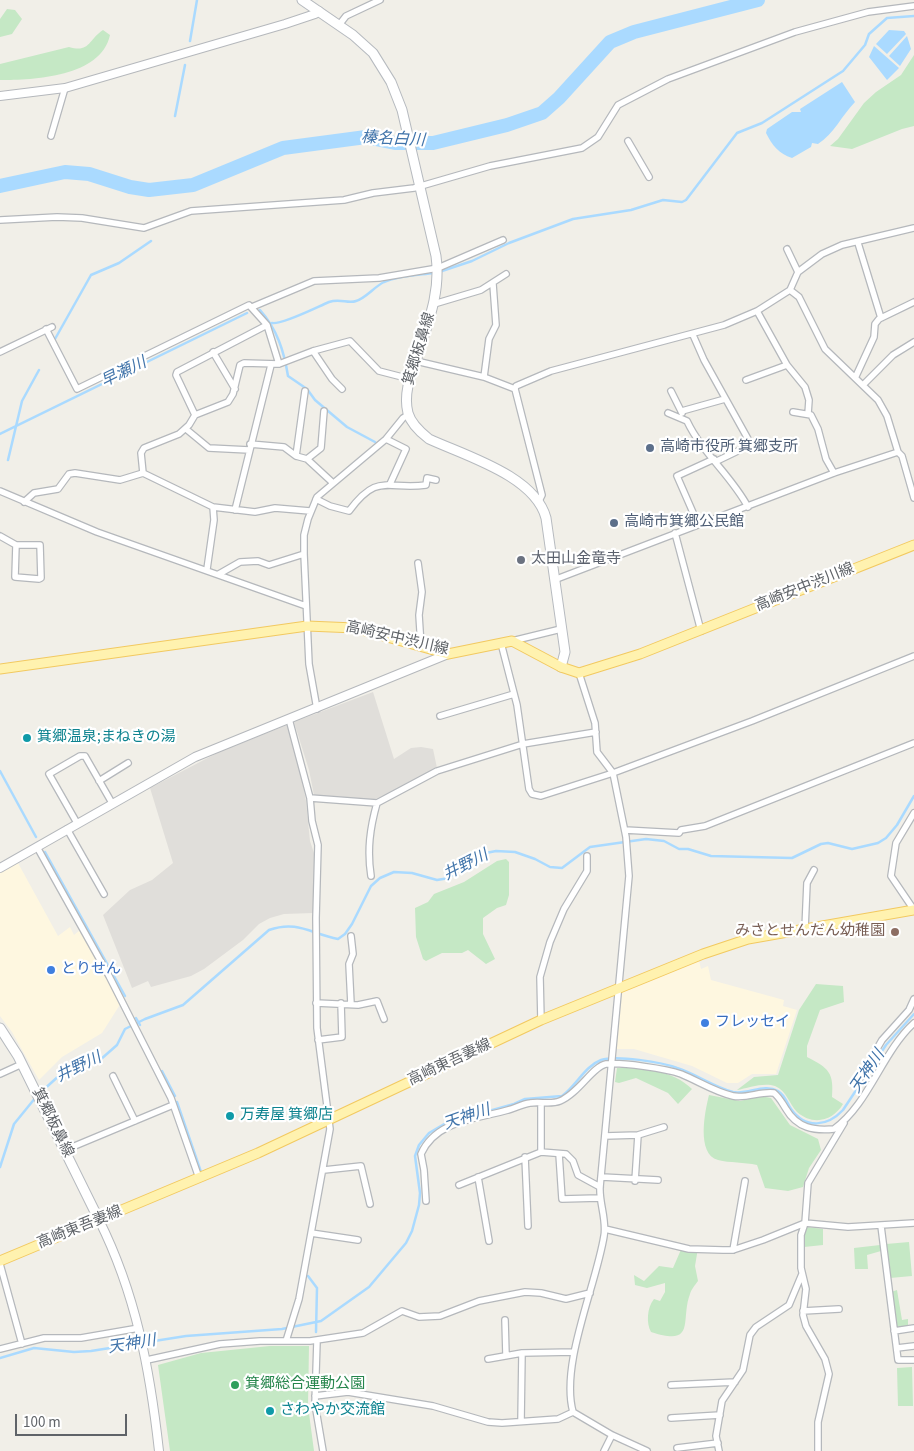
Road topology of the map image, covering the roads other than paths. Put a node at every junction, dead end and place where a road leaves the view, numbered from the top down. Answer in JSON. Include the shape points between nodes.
{"nodes":[{"id":1,"x":302,"y":0,"type":"edge"},
{"id":2,"x":380,"y":0,"type":"edge"},
{"id":3,"x":914,"y":6,"type":"edge"},
{"id":4,"x":319,"y":11,"type":"junction"},
{"id":5,"x":339,"y":25,"type":"junction"},
{"id":6,"x":65,"y":88,"type":"junction"},
{"id":7,"x":0,"y":96,"type":"edge"},
{"id":8,"x":51,"y":136,"type":"dead end"},
{"id":9,"x":628,"y":141,"type":"dead end"},
{"id":10,"x":649,"y":177,"type":"dead end"},
{"id":11,"x":419,"y":184,"type":"junction"},
{"id":12,"x":0,"y":220,"type":"edge"},
{"id":13,"x":914,"y":228,"type":"edge"},
{"id":14,"x":503,"y":240,"type":"dead end"},
{"id":15,"x":858,"y":243,"type":"junction"},
{"id":16,"x":787,"y":249,"type":"dead end"},
{"id":17,"x":438,"y":268,"type":"junction"},
{"id":18,"x":798,"y":272,"type":"junction"},
{"id":19,"x":506,"y":274,"type":"dead end"},
{"id":20,"x":493,"y":284,"type":"junction"},
{"id":21,"x":790,"y":290,"type":"junction"},
{"id":22,"x":914,"y":302,"type":"edge"},
{"id":23,"x":434,"y":304,"type":"junction"},
{"id":24,"x":252,"y":307,"type":"junction"},
{"id":25,"x":757,"y":311,"type":"junction"},
{"id":26,"x":882,"y":318,"type":"junction"},
{"id":27,"x":267,"y":325,"type":"junction"},
{"id":28,"x":693,"y":335,"type":"junction"},
{"id":29,"x":914,"y":342,"type":"edge"},
{"id":30,"x":313,"y":351,"type":"junction"},
{"id":31,"x":0,"y":352,"type":"edge"},
{"id":32,"x":213,"y":352,"type":"junction"},
{"id":33,"x":416,"y":361,"type":"junction"},
{"id":34,"x":279,"y":364,"type":"junction"},
{"id":35,"x":787,"y":364,"type":"junction"},
{"id":36,"x":271,"y":365,"type":"junction"},
{"id":37,"x":856,"y":376,"type":"junction"},
{"id":38,"x":484,"y":378,"type":"junction"},
{"id":39,"x":410,"y":379,"type":"junction"},
{"id":40,"x":746,"y":380,"type":"dead end"},
{"id":41,"x":864,"y":384,"type":"junction"},
{"id":42,"x":234,"y":389,"type":"junction"},
{"id":43,"x":342,"y":389,"type":"dead end"},
{"id":44,"x":515,"y":389,"type":"junction"},
{"id":45,"x":304,"y":391,"type":"dead end"},
{"id":46,"x":671,"y":391,"type":"dead end"},
{"id":47,"x":725,"y":399,"type":"junction"},
{"id":48,"x":324,"y":411,"type":"dead end"},
{"id":49,"x":793,"y":412,"type":"dead end"},
{"id":50,"x":668,"y":413,"type":"dead end"},
{"id":51,"x":682,"y":414,"type":"junction"},
{"id":52,"x":808,"y":414,"type":"junction"},
{"id":53,"x":195,"y":415,"type":"junction"},
{"id":54,"x":408,"y":415,"type":"junction"},
{"id":55,"x":186,"y":429,"type":"junction"},
{"id":56,"x":386,"y":439,"type":"junction"},
{"id":57,"x":249,"y":447,"type":"junction"},
{"id":58,"x":898,"y":452,"type":"junction"},
{"id":59,"x":296,"y":456,"type":"junction"},
{"id":60,"x":307,"y":459,"type":"junction"},
{"id":61,"x":715,"y":460,"type":"junction"},
{"id":62,"x":143,"y":473,"type":"junction"},
{"id":63,"x":834,"y":473,"type":"junction"},
{"id":64,"x":912,"y":478,"type":"edge"},
{"id":65,"x":436,"y":480,"type":"dead end"},
{"id":66,"x":333,"y":483,"type":"junction"},
{"id":67,"x":390,"y":484,"type":"junction"},
{"id":68,"x":0,"y":491,"type":"edge"},
{"id":69,"x":914,"y":498,"type":"edge"},
{"id":70,"x":316,"y":499,"type":"junction"},
{"id":71,"x":539,"y":500,"type":"junction"},
{"id":72,"x":24,"y":502,"type":"junction"},
{"id":73,"x":213,"y":507,"type":"junction"},
{"id":74,"x":748,"y":507,"type":"junction"},
{"id":75,"x":235,"y":510,"type":"junction"},
{"id":76,"x":310,"y":510,"type":"junction"},
{"id":77,"x":698,"y":524,"type":"junction"},
{"id":78,"x":675,"y":533,"type":"junction"},
{"id":79,"x":0,"y":536,"type":"edge"},
{"id":80,"x":16,"y":545,"type":"junction"},
{"id":81,"x":914,"y":545,"type":"edge"},
{"id":82,"x":304,"y":554,"type":"junction"},
{"id":83,"x":418,"y":564,"type":"dead end"},
{"id":84,"x":207,"y":569,"type":"junction"},
{"id":85,"x":219,"y":574,"type":"junction"},
{"id":86,"x":554,"y":580,"type":"junction"},
{"id":87,"x":306,"y":606,"type":"junction"},
{"id":88,"x":307,"y":626,"type":"junction"},
{"id":89,"x":561,"y":629,"type":"junction"},
{"id":90,"x":701,"y":631,"type":"junction"},
{"id":91,"x":512,"y":641,"type":"junction"},
{"id":92,"x":501,"y":643,"type":"junction"},
{"id":93,"x":421,"y":646,"type":"junction"},
{"id":94,"x":448,"y":654,"type":"junction"},
{"id":95,"x":914,"y":656,"type":"edge"},
{"id":96,"x":561,"y":667,"type":"junction"},
{"id":97,"x":0,"y":669,"type":"edge"},
{"id":98,"x":579,"y":674,"type":"junction"},
{"id":99,"x":514,"y":694,"type":"junction"},
{"id":100,"x":317,"y":709,"type":"junction"},
{"id":101,"x":440,"y":716,"type":"dead end"},
{"id":102,"x":289,"y":719,"type":"junction"},
{"id":103,"x":596,"y":732,"type":"junction"},
{"id":104,"x":914,"y":743,"type":"edge"},
{"id":105,"x":524,"y":744,"type":"junction"},
{"id":106,"x":128,"y":763,"type":"dead end"},
{"id":107,"x":613,"y":774,"type":"junction"},
{"id":108,"x":99,"y":781,"type":"junction"},
{"id":109,"x":310,"y":798,"type":"junction"},
{"id":110,"x":112,"y":803,"type":"junction"},
{"id":111,"x":377,"y":803,"type":"junction"},
{"id":112,"x":914,"y":814,"type":"edge"},
{"id":113,"x":77,"y":823,"type":"junction"},
{"id":114,"x":66,"y":829,"type":"junction"},
{"id":115,"x":625,"y":830,"type":"junction"},
{"id":116,"x":37,"y":846,"type":"junction"},
{"id":117,"x":587,"y":856,"type":"dead end"},
{"id":118,"x":0,"y":868,"type":"edge"},
{"id":119,"x":814,"y":870,"type":"dead end"},
{"id":120,"x":371,"y":876,"type":"dead end"},
{"id":121,"x":104,"y":894,"type":"dead end"},
{"id":122,"x":914,"y":910,"type":"edge"},
{"id":123,"x":805,"y":929,"type":"junction"},
{"id":124,"x":351,"y":936,"type":"dead end"},
{"id":125,"x":618,"y":987,"type":"junction"},
{"id":126,"x":914,"y":999,"type":"edge"},
{"id":127,"x":316,"y":1003,"type":"junction"},
{"id":128,"x":341,"y":1003,"type":"junction"},
{"id":129,"x":351,"y":1004,"type":"junction"},
{"id":130,"x":384,"y":1019,"type":"dead end"},
{"id":131,"x":541,"y":1020,"type":"junction"},
{"id":132,"x":914,"y":1023,"type":"edge"},
{"id":133,"x":0,"y":1028,"type":"edge"},
{"id":134,"x":318,"y":1040,"type":"junction"},
{"id":135,"x":22,"y":1064,"type":"junction"},
{"id":136,"x":611,"y":1064,"type":"junction"},
{"id":137,"x":868,"y":1065,"type":"junction"},
{"id":138,"x":876,"y":1070,"type":"junction"},
{"id":139,"x":0,"y":1074,"type":"edge"},
{"id":140,"x":113,"y":1076,"type":"dead end"},
{"id":141,"x":857,"y":1083,"type":"dead end"},
{"id":142,"x":541,"y":1103,"type":"junction"},
{"id":143,"x":173,"y":1105,"type":"junction"},
{"id":144,"x":850,"y":1114,"type":"junction"},
{"id":145,"x":330,"y":1119,"type":"junction"},
{"id":146,"x":135,"y":1121,"type":"junction"},
{"id":147,"x":664,"y":1127,"type":"dead end"},
{"id":148,"x":638,"y":1135,"type":"junction"},
{"id":149,"x":605,"y":1136,"type":"junction"},
{"id":150,"x":65,"y":1150,"type":"junction"},
{"id":151,"x":541,"y":1152,"type":"junction"},
{"id":152,"x":558,"y":1154,"type":"junction"},
{"id":153,"x":525,"y":1157,"type":"junction"},
{"id":154,"x":324,"y":1170,"type":"junction"},
{"id":155,"x":478,"y":1177,"type":"junction"},
{"id":156,"x":602,"y":1177,"type":"junction"},
{"id":157,"x":199,"y":1178,"type":"junction"},
{"id":158,"x":658,"y":1180,"type":"dead end"},
{"id":159,"x":635,"y":1181,"type":"junction"},
{"id":160,"x":745,"y":1181,"type":"dead end"},
{"id":161,"x":459,"y":1185,"type":"dead end"},
{"id":162,"x":600,"y":1187,"type":"junction"},
{"id":163,"x":599,"y":1198,"type":"junction"},
{"id":164,"x":426,"y":1201,"type":"dead end"},
{"id":165,"x":370,"y":1204,"type":"dead end"},
{"id":166,"x":99,"y":1220,"type":"junction"},
{"id":167,"x":805,"y":1223,"type":"junction"},
{"id":168,"x":914,"y":1223,"type":"edge"},
{"id":169,"x":528,"y":1226,"type":"dead end"},
{"id":170,"x":881,"y":1226,"type":"junction"},
{"id":171,"x":605,"y":1229,"type":"junction"},
{"id":172,"x":310,"y":1233,"type":"junction"},
{"id":173,"x":358,"y":1240,"type":"dead end"},
{"id":174,"x":490,"y":1241,"type":"dead end"},
{"id":175,"x":733,"y":1250,"type":"junction"},
{"id":176,"x":0,"y":1262,"type":"edge"},
{"id":177,"x":802,"y":1274,"type":"junction"},
{"id":178,"x":590,"y":1293,"type":"junction"},
{"id":179,"x":839,"y":1309,"type":"dead end"},
{"id":180,"x":803,"y":1311,"type":"junction"},
{"id":181,"x":505,"y":1320,"type":"dead end"},
{"id":182,"x":914,"y":1328,"type":"edge"},
{"id":183,"x":140,"y":1330,"type":"junction"},
{"id":184,"x":894,"y":1331,"type":"junction"},
{"id":185,"x":286,"y":1341,"type":"junction"},
{"id":186,"x":317,"y":1341,"type":"junction"},
{"id":187,"x":22,"y":1344,"type":"junction"},
{"id":188,"x":914,"y":1346,"type":"edge"},
{"id":189,"x":897,"y":1348,"type":"junction"},
{"id":190,"x":0,"y":1349,"type":"edge"},
{"id":191,"x":574,"y":1352,"type":"junction"},
{"id":192,"x":522,"y":1353,"type":"junction"},
{"id":193,"x":506,"y":1355,"type":"junction"},
{"id":194,"x":146,"y":1357,"type":"junction"},
{"id":195,"x":488,"y":1359,"type":"dead end"},
{"id":196,"x":914,"y":1360,"type":"edge"},
{"id":197,"x":735,"y":1382,"type":"junction"},
{"id":198,"x":671,"y":1385,"type":"dead end"},
{"id":199,"x":315,"y":1396,"type":"junction"},
{"id":200,"x":573,"y":1412,"type":"junction"},
{"id":201,"x":720,"y":1415,"type":"junction"},
{"id":202,"x":671,"y":1418,"type":"dead end"},
{"id":203,"x":521,"y":1421,"type":"junction"},
{"id":204,"x":612,"y":1435,"type":"junction"},
{"id":205,"x":718,"y":1443,"type":"junction"},
{"id":206,"x":677,"y":1448,"type":"dead end"},
{"id":207,"x":159,"y":1451,"type":"edge"},
{"id":208,"x":323,"y":1451,"type":"edge"},
{"id":209,"x":604,"y":1451,"type":"edge"},
{"id":210,"x":647,"y":1451,"type":"edge"},
{"id":211,"x":719,"y":1451,"type":"edge"},
{"id":212,"x":818,"y":1451,"type":"edge"}],
"edges":[{"from":1,"to":4,"type":"main road","name":"箕郷板鼻線"},
{"from":2,"to":5,"type":"street","via":[[346,16]]},
{"from":3,"to":11,"type":"street","via":[[868,12],[795,32],[668,79],[618,105],[598,137],[582,148],[505,162]]},
{"from":4,"to":5,"type":"main road","name":"箕郷板鼻線"},
{"from":4,"to":6,"type":"street","via":[[285,24]]},
{"from":5,"to":11,"type":"main road","name":"箕郷板鼻線","via":[[379,61],[391,82],[403,114]]},
{"from":6,"to":7,"type":"street"},
{"from":6,"to":8,"type":"street"},
{"from":9,"to":10,"type":"street"},
{"from":11,"to":12,"type":"street","via":[[344,200],[191,211],[144,228],[82,218]]},
{"from":11,"to":17,"type":"main road","name":"箕郷板鼻線"},
{"from":13,"to":15,"type":"street"},
{"from":14,"to":17,"type":"street"},
{"from":15,"to":18,"type":"street","via":[[842,245],[822,254]]},
{"from":15,"to":26,"type":"street"},
{"from":16,"to":18,"type":"street"},
{"from":17,"to":23,"type":"main road","name":"箕郷板鼻線"},
{"from":17,"to":24,"type":"street","via":[[379,278],[314,281]]},
{"from":18,"to":21,"type":"street"},
{"from":19,"to":20,"type":"street"},
{"from":20,"to":23,"type":"street"},
{"from":20,"to":38,"type":"street","via":[[496,325],[489,339]]},
{"from":21,"to":25,"type":"street"},
{"from":21,"to":37,"type":"street","via":[[798,296],[825,349],[836,362]]},
{"from":22,"to":26,"type":"street"},
{"from":23,"to":33,"type":"main road","name":"箕郷板鼻線"},
{"from":24,"to":27,"type":"street"},
{"from":24,"to":31,"type":"street","via":[[242,308],[77,389],[49,328]]},
{"from":25,"to":28,"type":"street"},
{"from":25,"to":35,"type":"street"},
{"from":26,"to":37,"type":"street","via":[[875,324],[874,337]]},
{"from":27,"to":32,"type":"street"},
{"from":27,"to":34,"type":"street"},
{"from":28,"to":44,"type":"street","via":[[551,371]]},
{"from":28,"to":47,"type":"street"},
{"from":29,"to":41,"type":"street","via":[[893,355]]},
{"from":30,"to":34,"type":"street"},
{"from":30,"to":39,"type":"street","via":[[350,341],[379,371]]},
{"from":30,"to":43,"type":"street"},
{"from":32,"to":42,"type":"street"},
{"from":32,"to":53,"type":"street","via":[[176,375]]},
{"from":33,"to":38,"type":"street"},
{"from":33,"to":39,"type":"main road","name":"箕郷板鼻線"},
{"from":34,"to":36,"type":"street"},
{"from":35,"to":40,"type":"street"},
{"from":35,"to":52,"type":"street","via":[[808,394]]},
{"from":36,"to":42,"type":"street","via":[[240,365]]},
{"from":36,"to":57,"type":"street"},
{"from":37,"to":41,"type":"street"},
{"from":38,"to":44,"type":"street"},
{"from":39,"to":54,"type":"main road","name":"箕郷板鼻線","via":[[406,404]]},
{"from":41,"to":58,"type":"street","via":[[887,416]]},
{"from":42,"to":53,"type":"street","via":[[228,402]]},
{"from":44,"to":71,"type":"street","via":[[542,495]]},
{"from":45,"to":59,"type":"street"},
{"from":46,"to":51,"type":"street"},
{"from":47,"to":51,"type":"street"},
{"from":47,"to":61,"type":"street","via":[[748,443],[744,448]]},
{"from":48,"to":60,"type":"street","via":[[321,448]]},
{"from":49,"to":52,"type":"street"},
{"from":50,"to":51,"type":"street"},
{"from":51,"to":61,"type":"street","via":[[696,440]]},
{"from":52,"to":63,"type":"street","via":[[816,422],[822,451]]},
{"from":53,"to":55,"type":"street"},
{"from":54,"to":56,"type":"street"},
{"from":54,"to":71,"type":"main road","via":[[429,439],[514,478]]},
{"from":55,"to":57,"type":"street","via":[[209,448]]},
{"from":55,"to":62,"type":"street","via":[[144,448],[141,453]]},
{"from":56,"to":66,"type":"street"},
{"from":56,"to":67,"type":"street","via":[[406,449]]},
{"from":57,"to":59,"type":"street","via":[[284,447]]},
{"from":57,"to":75,"type":"street"},
{"from":58,"to":63,"type":"street"},
{"from":58,"to":64,"type":"street"},
{"from":59,"to":60,"type":"street"},
{"from":60,"to":66,"type":"street"},
{"from":61,"to":74,"type":"street"},
{"from":61,"to":77,"type":"street","via":[[677,476]]},
{"from":62,"to":72,"type":"street","via":[[120,480],[69,474],[58,489],[34,493]]},
{"from":62,"to":73,"type":"street"},
{"from":63,"to":74,"type":"street"},
{"from":64,"to":69,"type":"street"},
{"from":65,"to":67,"type":"street","via":[[427,478],[426,485]]},
{"from":66,"to":70,"type":"street"},
{"from":67,"to":70,"type":"street","via":[[372,486],[349,511]]},
{"from":68,"to":72,"type":"street"},
{"from":70,"to":76,"type":"street"},
{"from":71,"to":86,"type":"main road","via":[[546,518]]},
{"from":72,"to":84,"type":"street","via":[[97,532]]},
{"from":73,"to":75,"type":"street"},
{"from":73,"to":84,"type":"street"},
{"from":74,"to":77,"type":"street"},
{"from":75,"to":76,"type":"street"},
{"from":76,"to":82,"type":"street","via":[[304,535]]},
{"from":77,"to":78,"type":"street"},
{"from":78,"to":86,"type":"street"},
{"from":78,"to":90,"type":"street"},
{"from":79,"to":80,"type":"street"},
{"from":80,"to":80,"type":"street","via":[[40,545],[39,580],[15,577]]},
{"from":81,"to":90,"type":"main road","name":"高崎安中渋川線"},
{"from":82,"to":85,"type":"street","via":[[269,565],[240,562]]},
{"from":82,"to":87,"type":"street"},
{"from":83,"to":93,"type":"street","via":[[422,592],[419,615]]},
{"from":84,"to":85,"type":"street"},
{"from":85,"to":87,"type":"street"},
{"from":86,"to":89,"type":"main road"},
{"from":87,"to":88,"type":"street"},
{"from":88,"to":93,"type":"main road","name":"高崎安中渋川線","via":[[355,628]]},
{"from":88,"to":97,"type":"main road","name":"高崎安中渋川線"},
{"from":88,"to":100,"type":"street","via":[[309,664]]},
{"from":89,"to":91,"type":"street"},
{"from":89,"to":96,"type":"main road","via":[[565,652]]},
{"from":90,"to":98,"type":"main road","name":"高崎安中渋川線"},
{"from":91,"to":92,"type":"main road","name":"高崎安中渋川線"},
{"from":91,"to":96,"type":"main road"},
{"from":92,"to":94,"type":"main road","name":"高崎安中渋川線"},
{"from":92,"to":99,"type":"street"},
{"from":93,"to":94,"type":"main road","name":"高崎安中渋川線"},
{"from":94,"to":100,"type":"street"},
{"from":95,"to":107,"type":"street"},
{"from":96,"to":98,"type":"main road"},
{"from":98,"to":103,"type":"street"},
{"from":99,"to":101,"type":"street"},
{"from":99,"to":105,"type":"street"},
{"from":100,"to":102,"type":"street"},
{"from":102,"to":109,"type":"street"},
{"from":102,"to":110,"type":"street","via":[[195,757]]},
{"from":103,"to":105,"type":"street"},
{"from":103,"to":107,"type":"street","via":[[597,752]]},
{"from":104,"to":115,"type":"street","via":[[705,826],[679,833]]},
{"from":105,"to":107,"type":"street","via":[[532,794],[541,796]]},
{"from":105,"to":111,"type":"street","via":[[437,771]]},
{"from":106,"to":108,"type":"street"},
{"from":107,"to":115,"type":"street"},
{"from":108,"to":110,"type":"street"},
{"from":108,"to":113,"type":"street","via":[[85,756],[49,774]]},
{"from":109,"to":111,"type":"street"},
{"from":109,"to":127,"type":"street","via":[[319,852]]},
{"from":110,"to":113,"type":"street"},
{"from":111,"to":120,"type":"street","via":[[369,831]]},
{"from":112,"to":122,"type":"street","via":[[896,843],[891,876]]},
{"from":113,"to":114,"type":"street"},
{"from":114,"to":116,"type":"street"},
{"from":114,"to":121,"type":"street"},
{"from":115,"to":125,"type":"street","via":[[630,876]]},
{"from":116,"to":118,"type":"street"},
{"from":116,"to":143,"type":"street","via":[[136,1027]]},
{"from":117,"to":131,"type":"street","via":[[584,877],[564,909],[540,977]]},
{"from":119,"to":123,"type":"street","via":[[809,876],[806,894]]},
{"from":122,"to":123,"type":"main road","name":"高崎東吾妻線"},
{"from":123,"to":125,"type":"main road","name":"高崎東吾妻線","via":[[726,946]]},
{"from":124,"to":129,"type":"street"},
{"from":125,"to":131,"type":"main road","name":"高崎東吾妻線"},
{"from":125,"to":136,"type":"street"},
{"from":126,"to":137,"type":"street","via":[[909,1010],[882,1040]]},
{"from":127,"to":128,"type":"street"},
{"from":127,"to":134,"type":"street"},
{"from":128,"to":129,"type":"street"},
{"from":128,"to":134,"type":"street","via":[[342,1037]]},
{"from":129,"to":130,"type":"street","via":[[377,1001]]},
{"from":131,"to":145,"type":"main road","name":"高崎東吾妻線"},
{"from":132,"to":138,"type":"street"},
{"from":133,"to":135,"type":"main road","name":"箕郷板鼻線"},
{"from":134,"to":145,"type":"street"},
{"from":135,"to":139,"type":"street"},
{"from":135,"to":150,"type":"main road","name":"箕郷板鼻線"},
{"from":136,"to":142,"type":"street","via":[[594,1070],[576,1092],[558,1102]]},
{"from":136,"to":144,"type":"street","via":[[637,1065],[680,1074],[734,1097],[774,1093],[794,1120],[810,1129],[834,1129]]},
{"from":136,"to":149,"type":"street"},
{"from":137,"to":138,"type":"street"},
{"from":137,"to":141,"type":"street"},
{"from":138,"to":144,"type":"street"},
{"from":140,"to":146,"type":"street"},
{"from":142,"to":151,"type":"street"},
{"from":142,"to":164,"type":"street","via":[[532,1102],[459,1122],[430,1140],[421,1154]]},
{"from":143,"to":146,"type":"street"},
{"from":143,"to":157,"type":"street"},
{"from":144,"to":167,"type":"street","via":[[808,1183]]},
{"from":145,"to":154,"type":"street"},
{"from":145,"to":157,"type":"main road","name":"高崎東吾妻線"},
{"from":146,"to":150,"type":"street"},
{"from":147,"to":148,"type":"street"},
{"from":148,"to":149,"type":"street"},
{"from":148,"to":159,"type":"street"},
{"from":149,"to":156,"type":"street"},
{"from":150,"to":166,"type":"main road","name":"箕郷板鼻線"},
{"from":151,"to":152,"type":"street"},
{"from":151,"to":153,"type":"street"},
{"from":152,"to":162,"type":"street","via":[[570,1157],[578,1175]]},
{"from":152,"to":163,"type":"street","via":[[562,1199]]},
{"from":153,"to":155,"type":"street"},
{"from":153,"to":169,"type":"street"},
{"from":154,"to":165,"type":"street","via":[[361,1166]]},
{"from":154,"to":172,"type":"street"},
{"from":155,"to":161,"type":"street"},
{"from":155,"to":174,"type":"street"},
{"from":156,"to":159,"type":"street"},
{"from":156,"to":162,"type":"street"},
{"from":157,"to":166,"type":"main road","name":"高崎東吾妻線"},
{"from":158,"to":159,"type":"street"},
{"from":160,"to":175,"type":"street"},
{"from":162,"to":163,"type":"street"},
{"from":163,"to":171,"type":"street"},
{"from":166,"to":176,"type":"main road","name":"高崎東吾妻線"},
{"from":166,"to":183,"type":"street","via":[[125,1281]]},
{"from":167,"to":170,"type":"street"},
{"from":167,"to":175,"type":"street"},
{"from":167,"to":177,"type":"street","via":[[801,1235]]},
{"from":168,"to":170,"type":"street"},
{"from":170,"to":184,"type":"street"},
{"from":171,"to":175,"type":"street","via":[[689,1248]]},
{"from":171,"to":178,"type":"street"},
{"from":172,"to":173,"type":"street"},
{"from":172,"to":185,"type":"street","via":[[293,1323]]},
{"from":176,"to":187,"type":"street"},
{"from":177,"to":180,"type":"street","via":[[806,1289]]},
{"from":177,"to":197,"type":"street","via":[[789,1305],[753,1331],[743,1370]]},
{"from":178,"to":186,"type":"street","via":[[566,1299],[525,1292],[479,1301],[440,1316],[419,1317],[402,1311],[369,1331]]},
{"from":178,"to":191,"type":"street"},
{"from":179,"to":180,"type":"street"},
{"from":180,"to":212,"type":"street","via":[[806,1326],[821,1350],[829,1374],[818,1422]]},
{"from":181,"to":193,"type":"street"},
{"from":182,"to":184,"type":"street"},
{"from":183,"to":187,"type":"street","via":[[82,1338],[44,1338]]},
{"from":183,"to":194,"type":"street"},
{"from":184,"to":189,"type":"street"},
{"from":185,"to":186,"type":"street"},
{"from":185,"to":194,"type":"street","via":[[220,1344]]},
{"from":186,"to":199,"type":"street"},
{"from":187,"to":190,"type":"street"},
{"from":188,"to":189,"type":"street"},
{"from":189,"to":196,"type":"street","via":[[898,1360]]},
{"from":191,"to":192,"type":"street"},
{"from":191,"to":200,"type":"street","via":[[570,1402]]},
{"from":192,"to":193,"type":"street"},
{"from":192,"to":203,"type":"street"},
{"from":193,"to":195,"type":"street"},
{"from":194,"to":207,"type":"street"},
{"from":197,"to":198,"type":"street"},
{"from":197,"to":201,"type":"street","via":[[724,1397]]},
{"from":199,"to":203,"type":"street","via":[[348,1392],[433,1406],[488,1422]]},
{"from":199,"to":208,"type":"street"},
{"from":200,"to":203,"type":"street","via":[[558,1419]]},
{"from":200,"to":204,"type":"street"},
{"from":201,"to":202,"type":"street"},
{"from":201,"to":205,"type":"street"},
{"from":204,"to":209,"type":"street"},
{"from":204,"to":210,"type":"street"},
{"from":205,"to":206,"type":"street"},
{"from":205,"to":211,"type":"street"}]}
